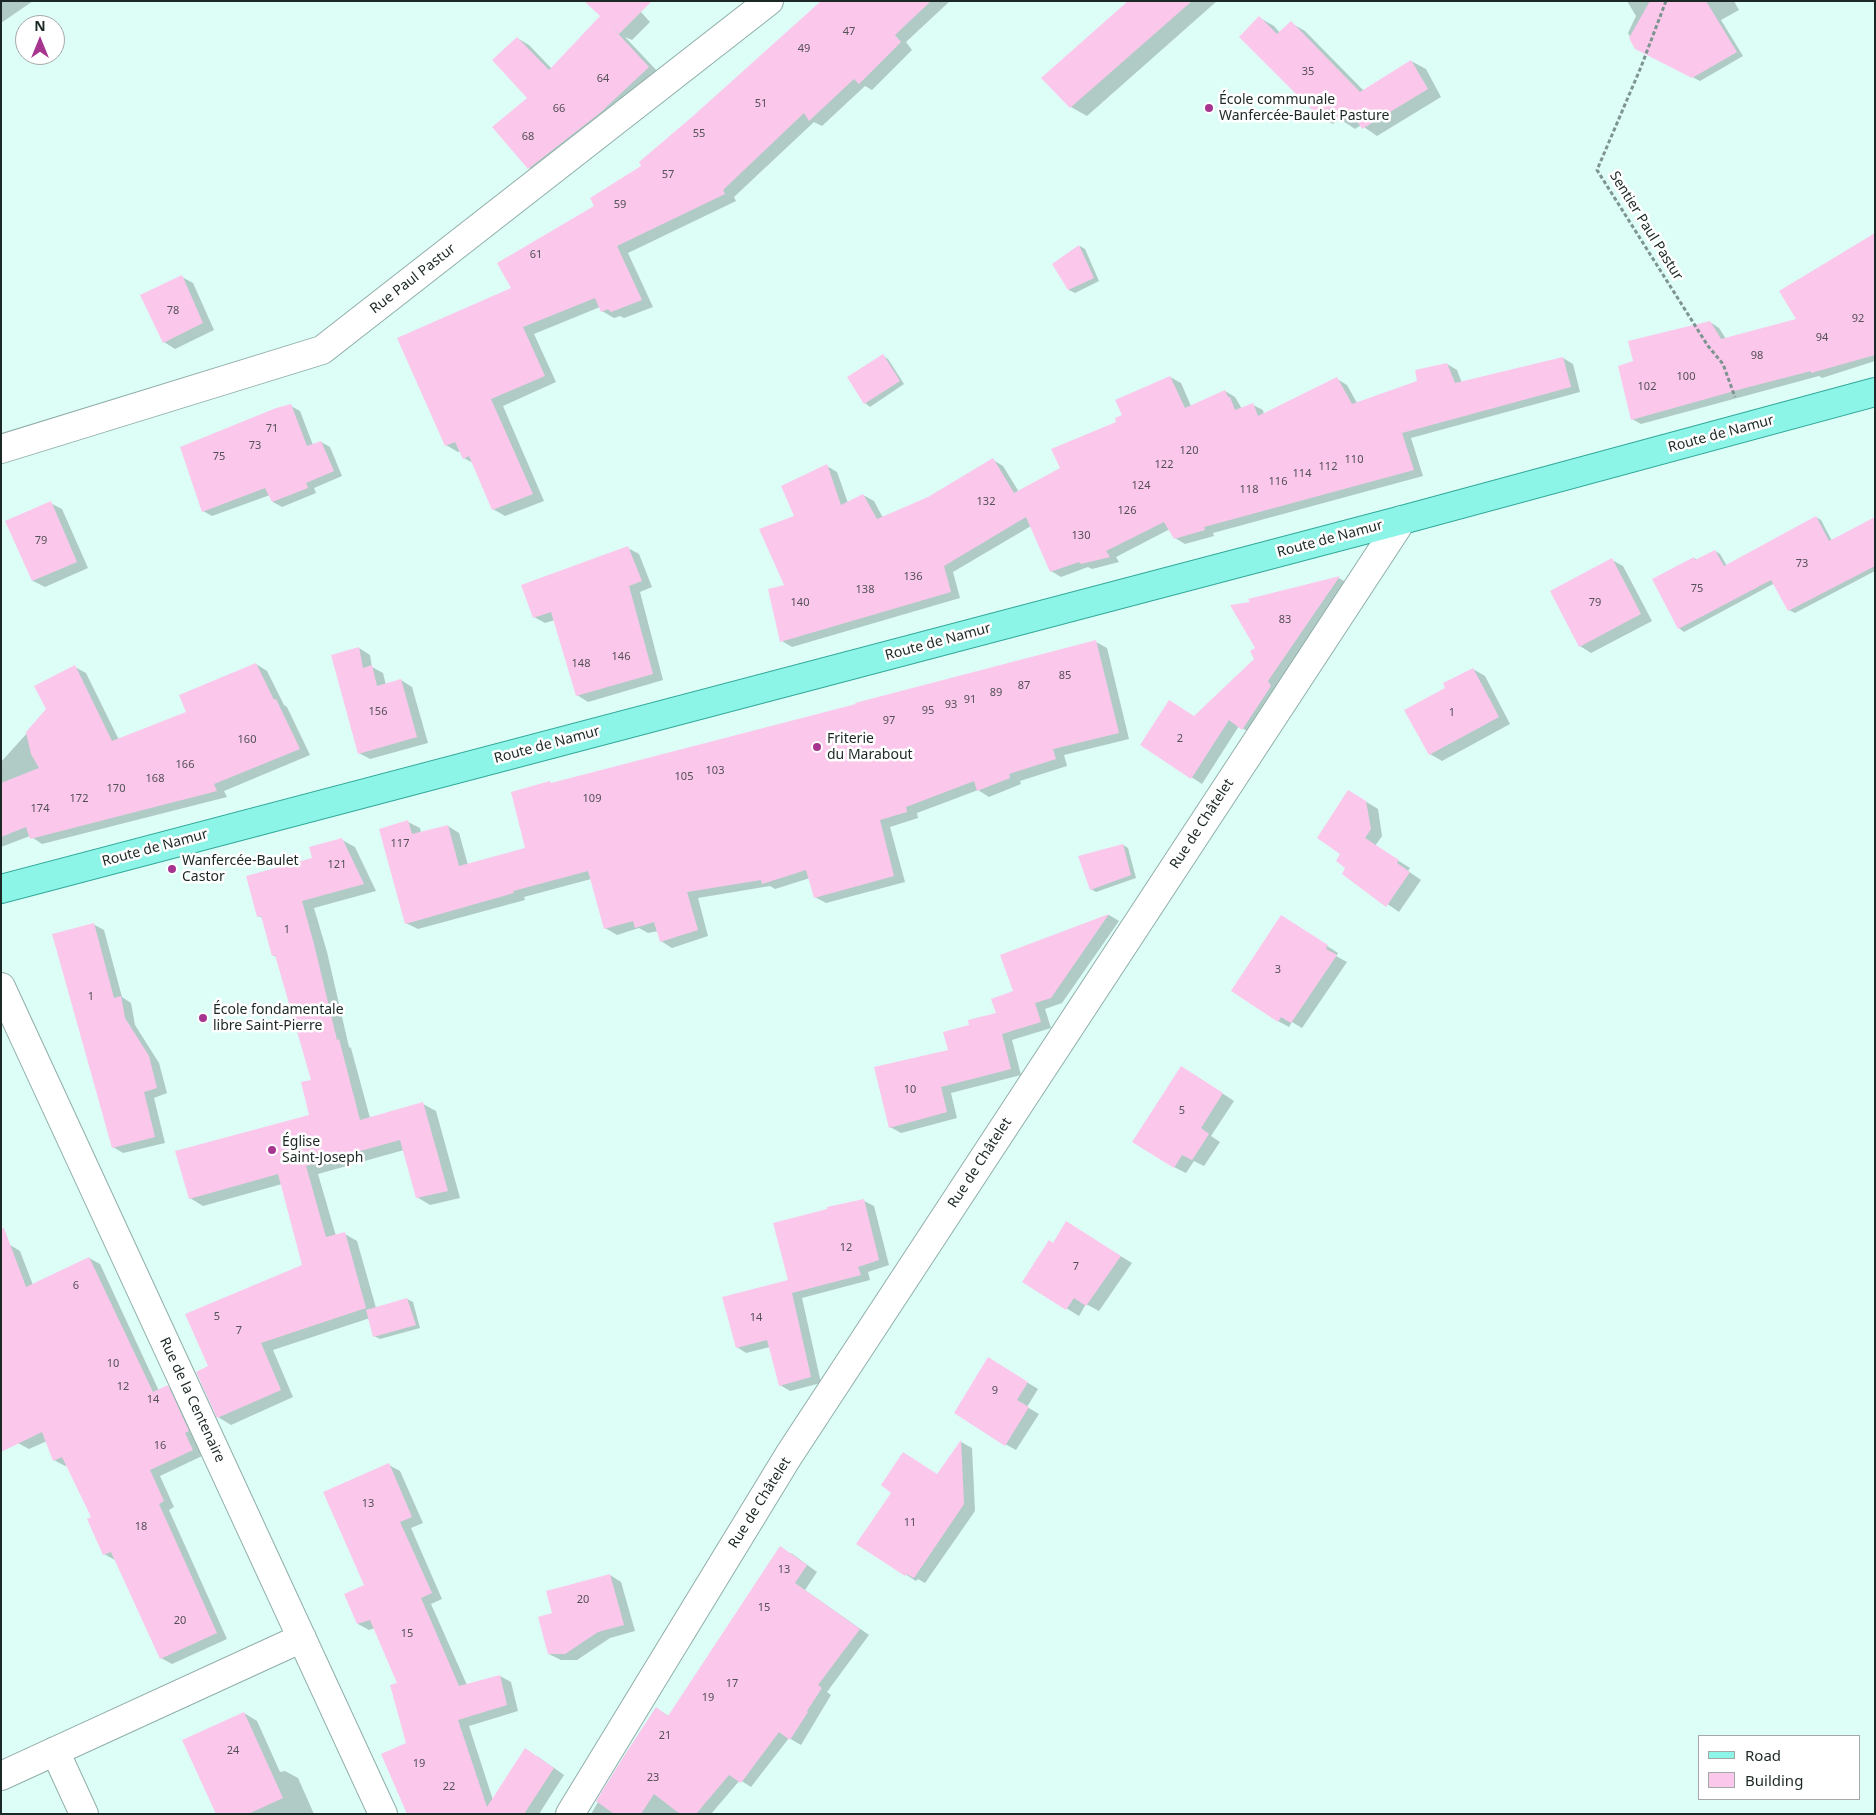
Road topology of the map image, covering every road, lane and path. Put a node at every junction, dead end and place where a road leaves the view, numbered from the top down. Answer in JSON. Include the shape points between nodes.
{"nodes":[{"id":1,"x":770,"y":1,"type":"edge"},
{"id":2,"x":1666,"y":1,"type":"edge"},
{"id":3,"x":1875,"y":392,"type":"edge"},
{"id":4,"x":1747,"y":428,"type":"junction"},
{"id":5,"x":1,"y":449,"type":"edge"},
{"id":6,"x":1402,"y":520,"type":"junction"},
{"id":7,"x":1,"y":889,"type":"edge"},
{"id":8,"x":1,"y":987,"type":"edge"},
{"id":9,"x":302,"y":1638,"type":"junction"},
{"id":10,"x":55,"y":1751,"type":"junction"},
{"id":11,"x":1,"y":1776,"type":"edge"},
{"id":12,"x":84,"y":1814,"type":"edge"},
{"id":13,"x":383,"y":1814,"type":"edge"},
{"id":14,"x":570,"y":1814,"type":"edge"}],
"edges":[{"from":1,"to":5,"type":"street","name":"Rue Paul Pastur","via":[[322,350]]},
{"from":2,"to":4,"type":"path","name":"Sentier Paul Pastur","via":[[1597,170],[1708,346],[1723,364]]},
{"from":3,"to":4,"type":"main road","name":"Route de Namur"},
{"from":4,"to":6,"type":"main road","name":"Route de Namur"},
{"from":6,"to":7,"type":"main road","name":"Route de Namur"},
{"from":6,"to":14,"type":"street","name":"Rue de Châtelet","via":[[794,1447]]},
{"from":8,"to":9,"type":"street","name":"Rue de la Centenaire"},
{"from":9,"to":10,"type":"street"},
{"from":9,"to":13,"type":"street","name":"Rue de la Centenaire"},
{"from":10,"to":11,"type":"street"},
{"from":10,"to":12,"type":"street"}]}
